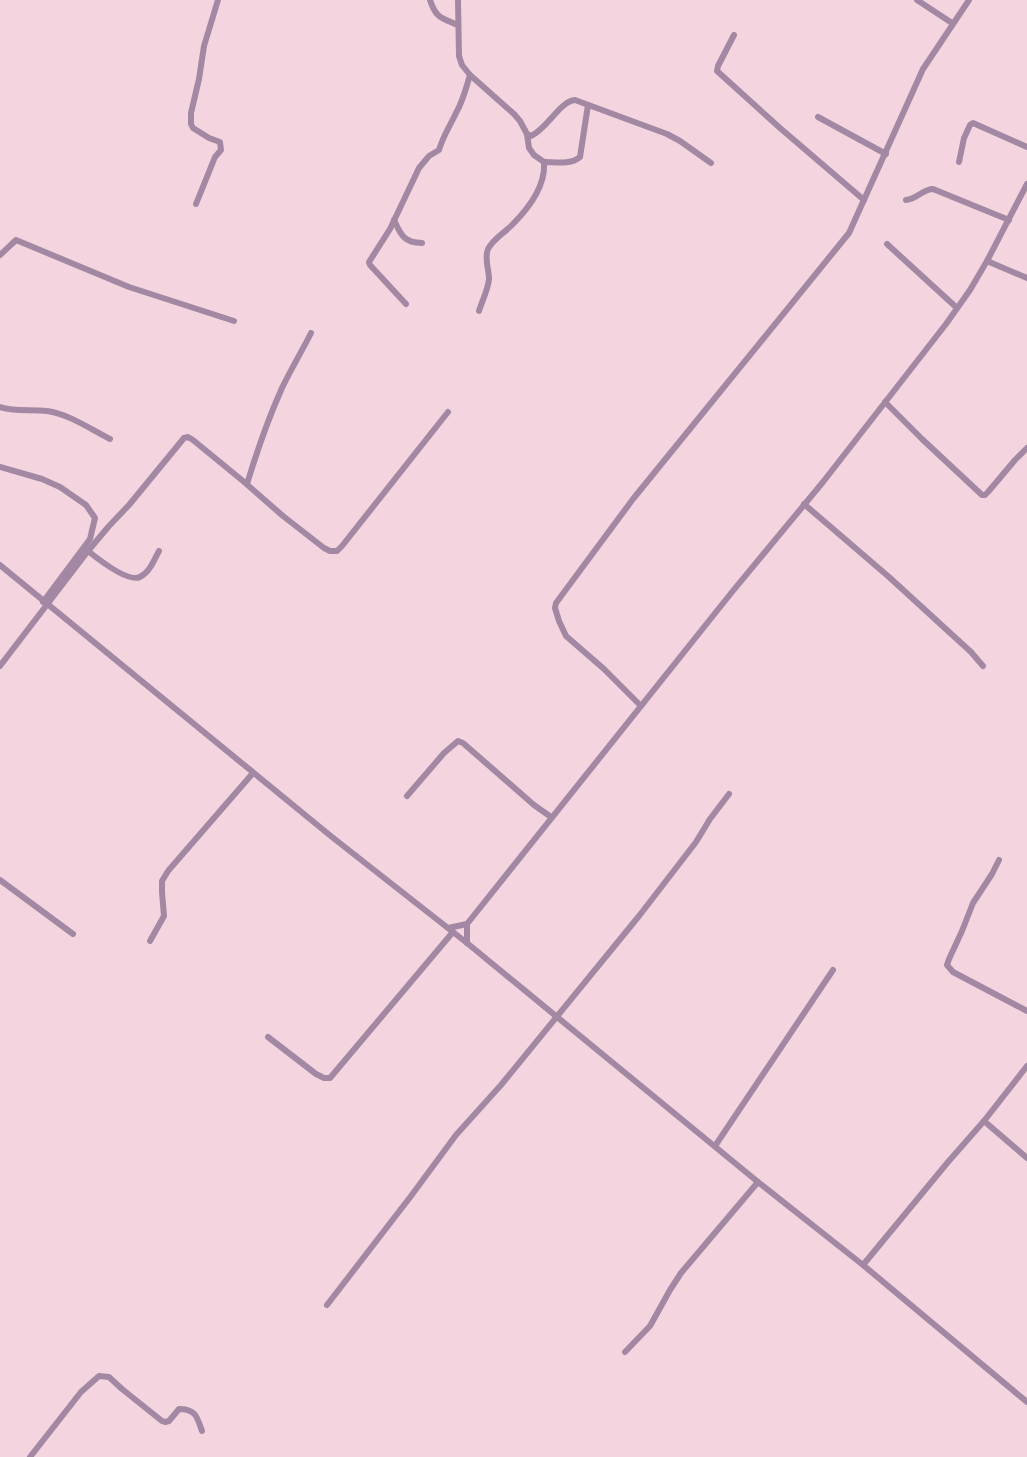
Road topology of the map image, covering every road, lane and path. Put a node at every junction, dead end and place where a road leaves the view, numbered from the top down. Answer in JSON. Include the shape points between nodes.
{"nodes":[{"id":1,"x":218,"y":0,"type":"edge"},
{"id":2,"x":430,"y":0,"type":"edge"},
{"id":3,"x":458,"y":0,"type":"edge"},
{"id":4,"x":917,"y":0,"type":"edge"},
{"id":5,"x":969,"y":0,"type":"edge"},
{"id":6,"x":952,"y":23,"type":"junction"},
{"id":7,"x":458,"y":25,"type":"junction"},
{"id":8,"x":734,"y":35,"type":"dead end"},
{"id":9,"x":470,"y":75,"type":"junction"},
{"id":10,"x":588,"y":105,"type":"junction"},
{"id":11,"x":818,"y":117,"type":"dead end"},
{"id":12,"x":527,"y":134,"type":"junction"},
{"id":13,"x":1027,"y":147,"type":"edge"},
{"id":14,"x":886,"y":154,"type":"junction"},
{"id":15,"x":544,"y":162,"type":"junction"},
{"id":16,"x":959,"y":162,"type":"dead end"},
{"id":17,"x":710,"y":163,"type":"dead end"},
{"id":18,"x":1027,"y":184,"type":"edge"},
{"id":19,"x":864,"y":200,"type":"junction"},
{"id":20,"x":906,"y":200,"type":"dead end"},
{"id":21,"x":196,"y":204,"type":"dead end"},
{"id":22,"x":394,"y":220,"type":"junction"},
{"id":23,"x":1009,"y":220,"type":"junction"},
{"id":24,"x":422,"y":243,"type":"dead end"},
{"id":25,"x":888,"y":244,"type":"dead end"},
{"id":26,"x":0,"y":255,"type":"edge"},
{"id":27,"x":987,"y":261,"type":"junction"},
{"id":28,"x":1027,"y":278,"type":"edge"},
{"id":29,"x":406,"y":304,"type":"dead end"},
{"id":30,"x":957,"y":308,"type":"junction"},
{"id":31,"x":479,"y":311,"type":"dead end"},
{"id":32,"x":234,"y":321,"type":"dead end"},
{"id":33,"x":311,"y":333,"type":"dead end"},
{"id":34,"x":885,"y":402,"type":"junction"},
{"id":35,"x":0,"y":407,"type":"edge"},
{"id":36,"x":448,"y":412,"type":"dead end"},
{"id":37,"x":110,"y":439,"type":"dead end"},
{"id":38,"x":1027,"y":448,"type":"edge"},
{"id":39,"x":0,"y":467,"type":"edge"},
{"id":40,"x":247,"y":484,"type":"junction"},
{"id":41,"x":804,"y":504,"type":"junction"},
{"id":42,"x":88,"y":551,"type":"junction"},
{"id":43,"x":159,"y":551,"type":"dead end"},
{"id":44,"x":0,"y":565,"type":"edge"},
{"id":45,"x":45,"y":603,"type":"junction"},
{"id":46,"x":0,"y":666,"type":"edge"},
{"id":47,"x":983,"y":666,"type":"dead end"},
{"id":48,"x":641,"y":706,"type":"junction"},
{"id":49,"x":253,"y":773,"type":"junction"},
{"id":50,"x":729,"y":794,"type":"dead end"},
{"id":51,"x":407,"y":796,"type":"dead end"},
{"id":52,"x":551,"y":817,"type":"junction"},
{"id":53,"x":999,"y":860,"type":"dead end"},
{"id":54,"x":1,"y":882,"type":"edge"},
{"id":55,"x":467,"y":924,"type":"junction"},
{"id":56,"x":451,"y":930,"type":"junction"},
{"id":57,"x":73,"y":934,"type":"dead end"},
{"id":58,"x":150,"y":941,"type":"dead end"},
{"id":59,"x":467,"y":943,"type":"junction"},
{"id":60,"x":833,"y":970,"type":"dead end"},
{"id":61,"x":1027,"y":1011,"type":"edge"},
{"id":62,"x":556,"y":1016,"type":"junction"},
{"id":63,"x":268,"y":1038,"type":"dead end"},
{"id":64,"x":1027,"y":1066,"type":"edge"},
{"id":65,"x":984,"y":1121,"type":"junction"},
{"id":66,"x":714,"y":1146,"type":"junction"},
{"id":67,"x":1027,"y":1158,"type":"edge"},
{"id":68,"x":758,"y":1182,"type":"junction"},
{"id":69,"x":863,"y":1266,"type":"junction"},
{"id":70,"x":327,"y":1305,"type":"dead end"},
{"id":71,"x":625,"y":1352,"type":"dead end"},
{"id":72,"x":1027,"y":1402,"type":"edge"},
{"id":73,"x":202,"y":1432,"type":"dead end"},
{"id":74,"x":30,"y":1457,"type":"edge"}],
"edges":[{"from":1,"to":21,"type":"street","via":[[204,46],[191,124],[209,138],[220,142],[221,150],[215,157]]},
{"from":2,"to":7,"type":"street","via":[[437,16]]},
{"from":3,"to":7,"type":"street"},
{"from":4,"to":6,"type":"street"},
{"from":5,"to":6,"type":"street"},
{"from":6,"to":14,"type":"street","via":[[923,68]]},
{"from":7,"to":9,"type":"street","via":[[459,56]]},
{"from":8,"to":19,"type":"street","via":[[717,70]]},
{"from":9,"to":12,"type":"street","via":[[514,114]]},
{"from":9,"to":22,"type":"street","via":[[463,98],[443,136],[439,150],[429,156],[419,168]]},
{"from":10,"to":12,"type":"street","via":[[575,100],[569,101],[536,134]]},
{"from":10,"to":15,"type":"street","via":[[580,157],[568,162]]},
{"from":10,"to":17,"type":"street","via":[[667,134]]},
{"from":11,"to":14,"type":"street"},
{"from":12,"to":15,"type":"street","via":[[529,148]]},
{"from":13,"to":16,"type":"street","via":[[971,123],[964,138]]},
{"from":14,"to":19,"type":"street"},
{"from":15,"to":31,"type":"street","via":[[540,183],[530,205],[488,250],[486,261],[489,281]]},
{"from":18,"to":23,"type":"street"},
{"from":19,"to":48,"type":"street","via":[[840,247],[633,499],[556,603],[555,608],[566,636]]},
{"from":20,"to":23,"type":"street","via":[[933,189]]},
{"from":22,"to":24,"type":"street","via":[[406,239]]},
{"from":22,"to":29,"type":"street","via":[[369,262]]},
{"from":23,"to":27,"type":"street"},
{"from":25,"to":30,"type":"street"},
{"from":26,"to":32,"type":"street","via":[[16,240],[130,287]]},
{"from":27,"to":28,"type":"street"},
{"from":27,"to":30,"type":"street"},
{"from":30,"to":34,"type":"street"},
{"from":33,"to":40,"type":"street","via":[[273,408]]},
{"from":34,"to":38,"type":"street","via":[[982,495],[988,492]]},
{"from":34,"to":41,"type":"street"},
{"from":35,"to":37,"type":"street","via":[[60,414]]},
{"from":36,"to":40,"type":"street","via":[[337,551],[324,548]]},
{"from":39,"to":45,"type":"street","via":[[60,487],[86,505],[95,518],[90,539]]},
{"from":40,"to":42,"type":"street","via":[[193,440],[184,438]]},
{"from":41,"to":47,"type":"street","via":[[889,577]]},
{"from":41,"to":48,"type":"street"},
{"from":42,"to":43,"type":"street","via":[[130,578],[139,578],[147,572]]},
{"from":42,"to":45,"type":"street"},
{"from":44,"to":45,"type":"street"},
{"from":45,"to":46,"type":"street"},
{"from":45,"to":49,"type":"street"},
{"from":48,"to":52,"type":"street"},
{"from":49,"to":56,"type":"street"},
{"from":49,"to":58,"type":"street","via":[[168,871],[162,881],[164,916]]},
{"from":50,"to":62,"type":"street","via":[[639,916]]},
{"from":51,"to":52,"type":"street","via":[[458,740]]},
{"from":52,"to":55,"type":"street"},
{"from":53,"to":61,"type":"street","via":[[973,903],[947,965],[953,972]]},
{"from":54,"to":57,"type":"street"},
{"from":55,"to":56,"type":"street"},
{"from":55,"to":59,"type":"street"},
{"from":56,"to":59,"type":"street"},
{"from":56,"to":63,"type":"street","via":[[330,1078],[316,1074]]},
{"from":59,"to":62,"type":"street"},
{"from":60,"to":66,"type":"street"},
{"from":62,"to":66,"type":"street"},
{"from":62,"to":70,"type":"street","via":[[456,1135]]},
{"from":64,"to":65,"type":"street"},
{"from":65,"to":67,"type":"street"},
{"from":65,"to":69,"type":"street"},
{"from":66,"to":68,"type":"street"},
{"from":68,"to":69,"type":"street"},
{"from":68,"to":71,"type":"street","via":[[681,1273],[650,1326]]},
{"from":69,"to":72,"type":"street"},
{"from":73,"to":74,"type":"street","via":[[192,1411],[179,1409],[169,1421],[162,1421],[109,1377],[99,1376],[81,1392]]}]}
